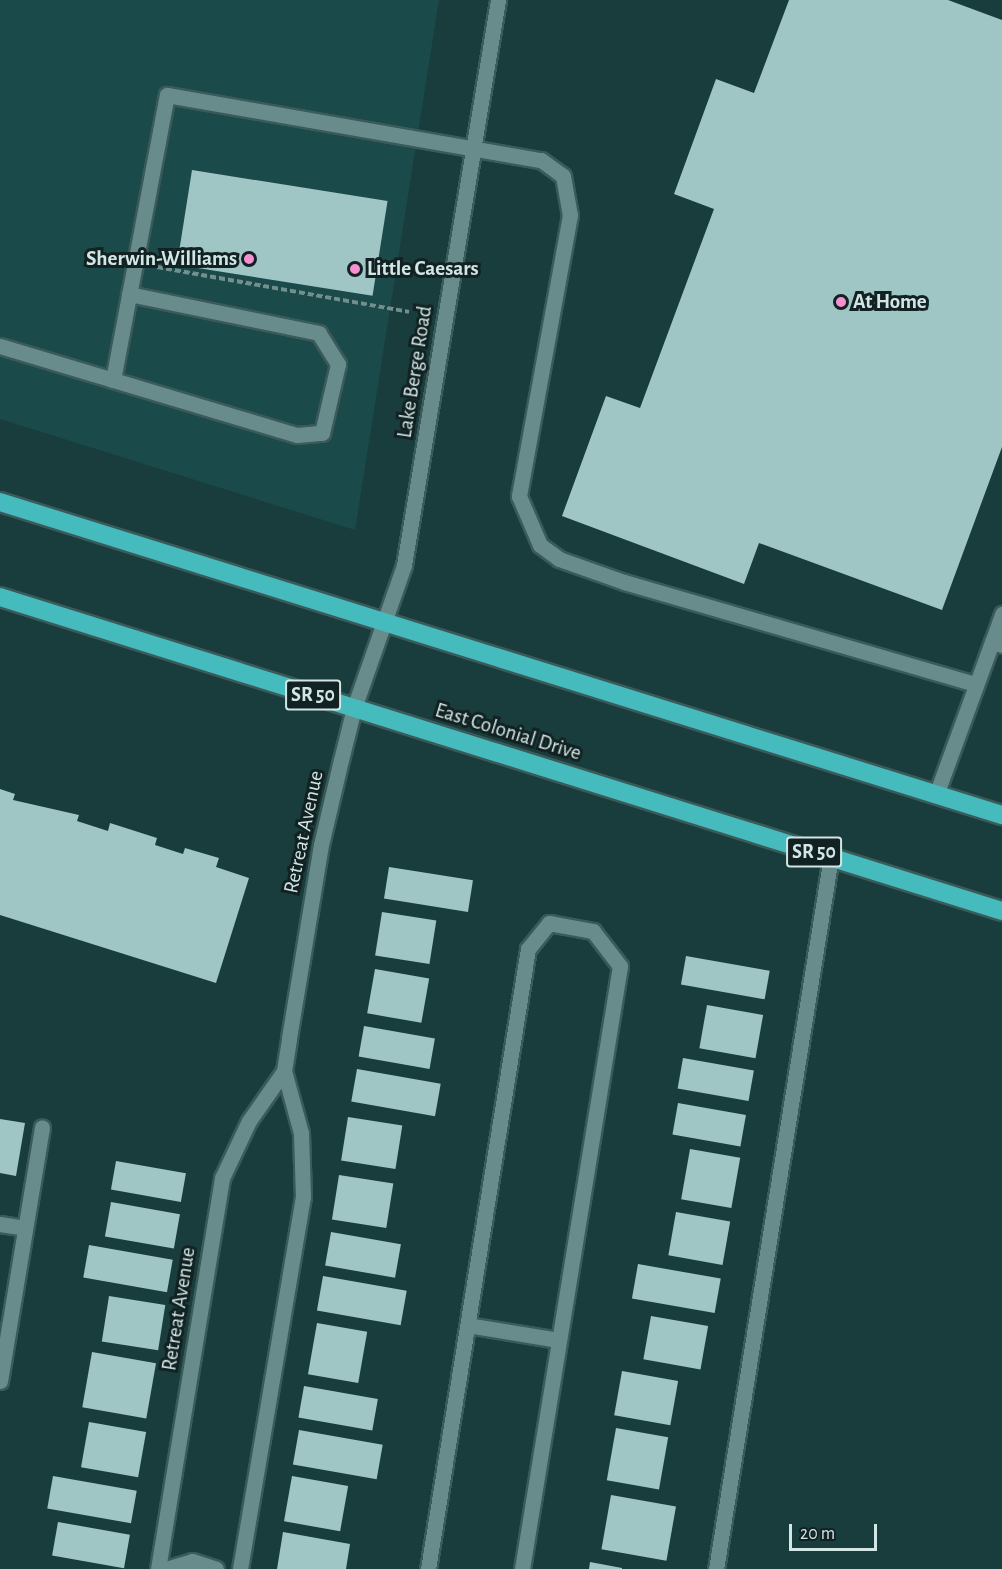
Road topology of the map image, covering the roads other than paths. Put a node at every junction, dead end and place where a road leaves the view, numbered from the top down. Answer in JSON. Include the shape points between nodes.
{"nodes":[{"id":1,"x":498,"y":0,"type":"edge"},
{"id":2,"x":474,"y":148,"type":"junction"},
{"id":3,"x":129,"y":294,"type":"junction"},
{"id":4,"x":0,"y":346,"type":"edge"},
{"id":5,"x":114,"y":380,"type":"junction"},
{"id":6,"x":0,"y":502,"type":"edge"},
{"id":7,"x":0,"y":597,"type":"edge"},
{"id":8,"x":1002,"y":614,"type":"edge"},
{"id":9,"x":384,"y":622,"type":"junction"},
{"id":10,"x":997,"y":643,"type":"edge"},
{"id":11,"x":976,"y":684,"type":"junction"},
{"id":12,"x":354,"y":708,"type":"junction"},
{"id":13,"x":936,"y":795,"type":"junction"},
{"id":14,"x":1002,"y":815,"type":"edge"},
{"id":15,"x":831,"y":857,"type":"junction"},
{"id":16,"x":1002,"y":911,"type":"edge"},
{"id":17,"x":284,"y":1071,"type":"junction"},
{"id":18,"x":42,"y":1127,"type":"dead end"},
{"id":19,"x":0,"y":1224,"type":"edge"},
{"id":20,"x":25,"y":1228,"type":"junction"},
{"id":21,"x":468,"y":1325,"type":"junction"},
{"id":22,"x":559,"y":1340,"type":"junction"},
{"id":23,"x":0,"y":1381,"type":"edge"},
{"id":24,"x":158,"y":1569,"type":"edge"},
{"id":25,"x":166,"y":1569,"type":"edge"},
{"id":26,"x":216,"y":1569,"type":"edge"},
{"id":27,"x":240,"y":1569,"type":"edge"},
{"id":28,"x":428,"y":1569,"type":"edge"},
{"id":29,"x":522,"y":1569,"type":"edge"},
{"id":30,"x":716,"y":1569,"type":"edge"}],
"edges":[{"from":1,"to":2,"type":"street","name":"Lake Berge Road"},
{"from":2,"to":3,"type":"street","via":[[167,95]]},
{"from":2,"to":9,"type":"street","name":"Lake Berge Road","via":[[404,565]]},
{"from":2,"to":11,"type":"street","via":[[552,164],[563,176],[569,196],[568,236],[519,496],[540,545],[559,559],[624,582]]},
{"from":3,"to":5,"type":"street"},
{"from":3,"to":5,"type":"street","via":[[319,333],[338,364],[322,433],[297,435]]},
{"from":4,"to":5,"type":"street"},
{"from":6,"to":9,"type":"highway"},
{"from":7,"to":12,"type":"highway","name":"East Colonial Drive","number":"SR 50"},
{"from":8,"to":10,"type":"street"},
{"from":9,"to":12,"type":"street","name":"Lake Berge Road"},
{"from":9,"to":13,"type":"highway"},
{"from":10,"to":11,"type":"street"},
{"from":11,"to":13,"type":"street"},
{"from":12,"to":15,"type":"highway","name":"East Colonial Drive","number":"SR 50"},
{"from":12,"to":17,"type":"street","name":"Retreat Avenue","via":[[321,845]]},
{"from":13,"to":14,"type":"highway"},
{"from":15,"to":16,"type":"highway","name":"East Colonial Drive","number":"SR 50"},
{"from":15,"to":30,"type":"street"},
{"from":17,"to":24,"type":"street","name":"Retreat Avenue","via":[[249,1121],[222,1178]]},
{"from":17,"to":27,"type":"street","name":"Retreat Avenue","via":[[301,1133],[303,1197]]},
{"from":18,"to":20,"type":"street"},
{"from":19,"to":20,"type":"street"},
{"from":20,"to":23,"type":"street"},
{"from":21,"to":22,"type":"street"},
{"from":21,"to":22,"type":"street","via":[[528,949],[549,924],[582,929],[593,931],[620,966]]},
{"from":21,"to":28,"type":"street"},
{"from":22,"to":29,"type":"street"},
{"from":25,"to":26,"type":"street","via":[[192,1561]]}]}
